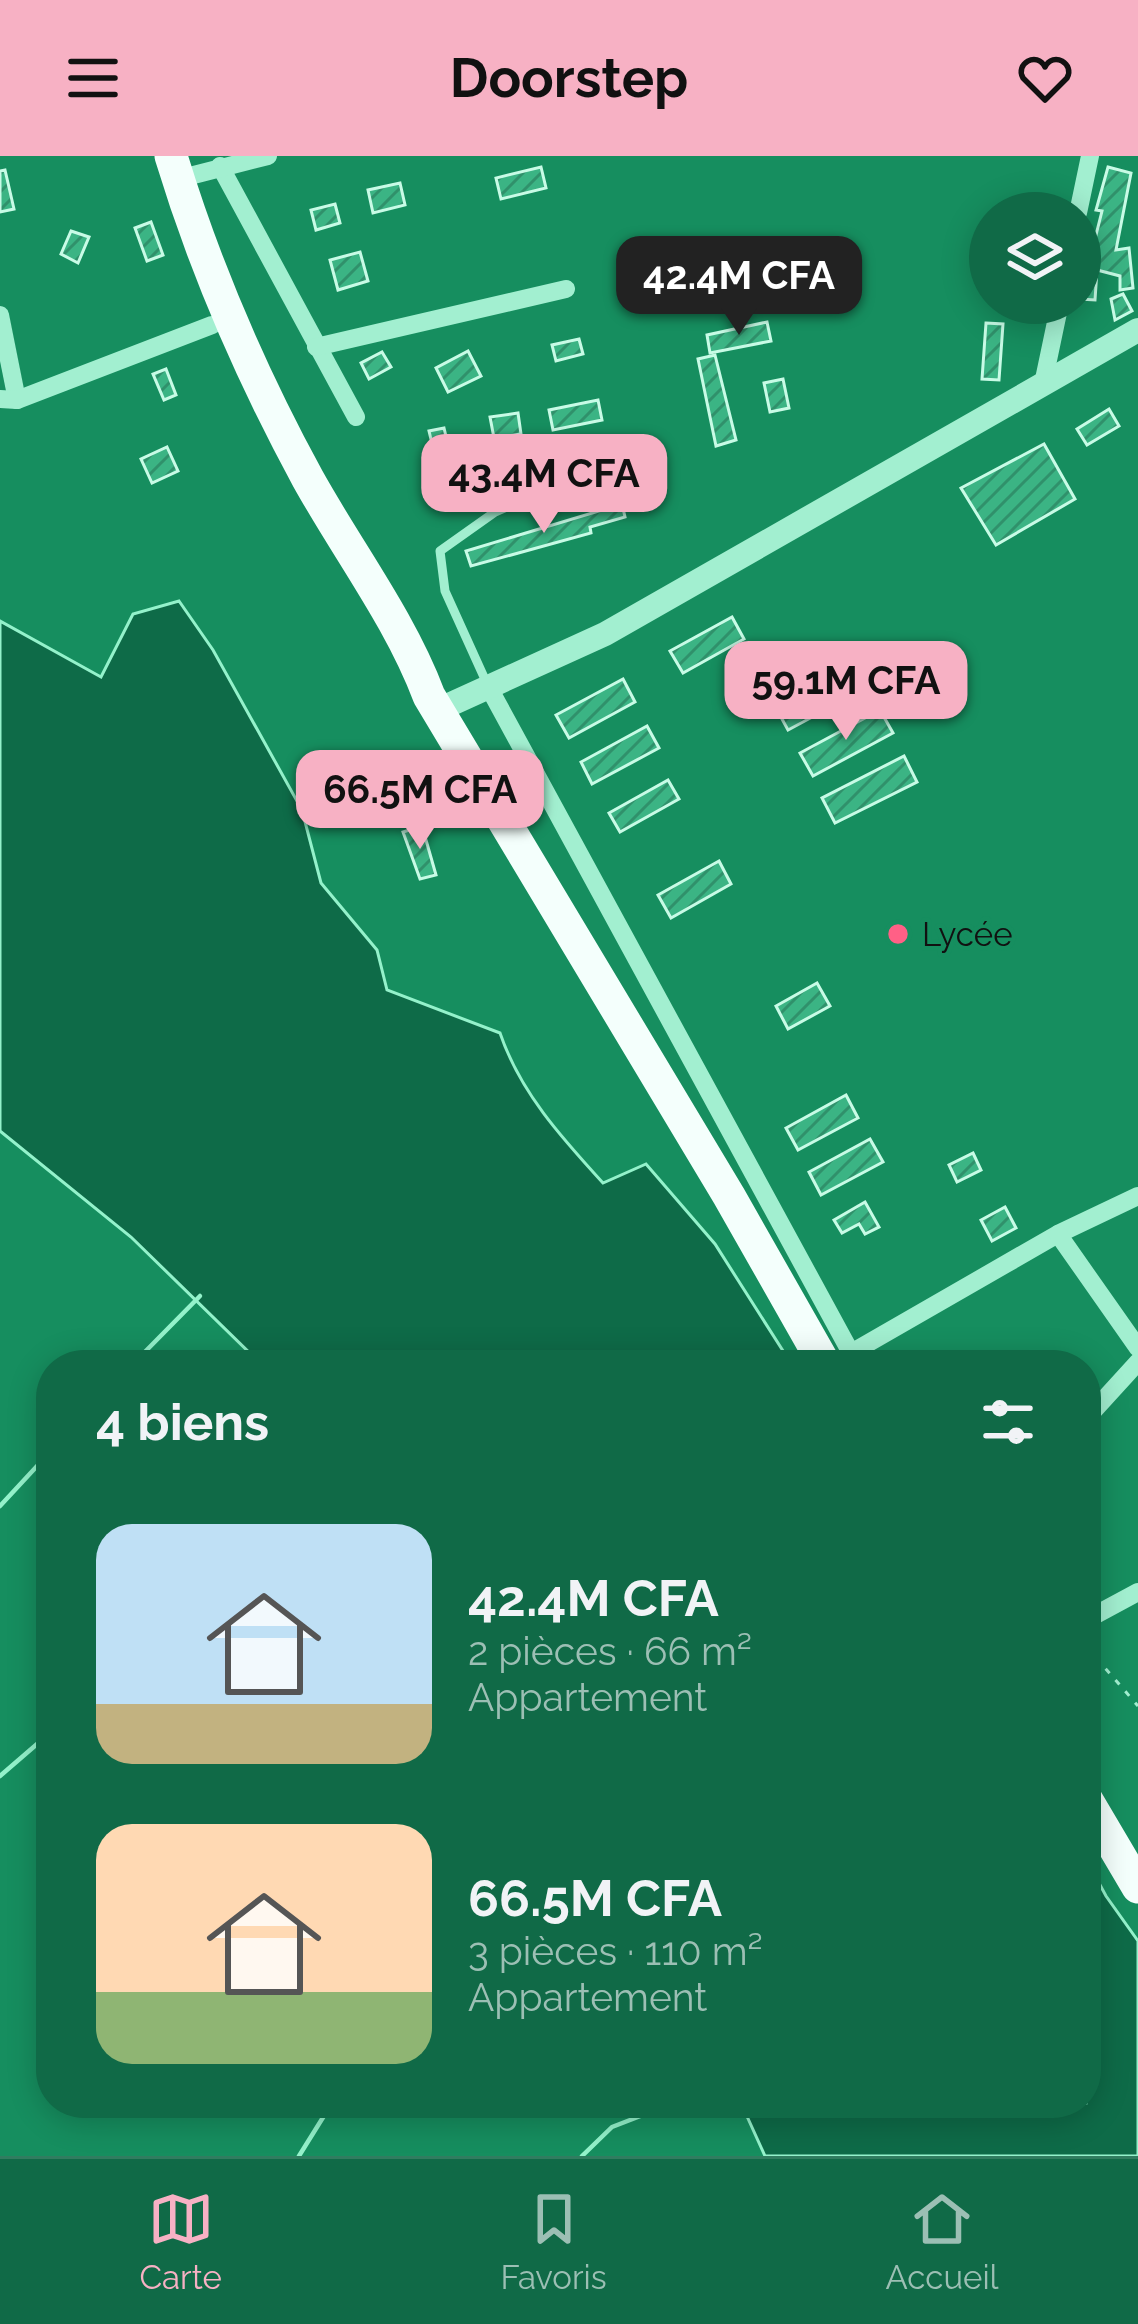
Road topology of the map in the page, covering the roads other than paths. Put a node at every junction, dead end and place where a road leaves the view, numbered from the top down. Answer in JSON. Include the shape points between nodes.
{"nodes":[{"id":1,"x":152,"y":156,"type":"edge"},
{"id":2,"x":268,"y":156,"type":"edge"},
{"id":3,"x":1090,"y":156,"type":"edge"},
{"id":4,"x":220,"y":166,"type":"junction"},
{"id":5,"x":174,"y":167,"type":"edge"},
{"id":6,"x":1082,"y":192,"type":"edge"},
{"id":7,"x":566,"y":289,"type":"dead end"},
{"id":8,"x":0,"y":316,"type":"edge"},
{"id":9,"x":1056,"y":324,"type":"edge"},
{"id":10,"x":212,"y":325,"type":"junction"},
{"id":11,"x":1138,"y":330,"type":"edge"},
{"id":12,"x":316,"y":346,"type":"junction"},
{"id":13,"x":1043,"y":384,"type":"junction"},
{"id":14,"x":9,"y":400,"type":"edge"},
{"id":15,"x":356,"y":417,"type":"dead end"},
{"id":16,"x":542,"y":492,"type":"dead end"},
{"id":17,"x":488,"y":686,"type":"junction"},
{"id":18,"x":434,"y":703,"type":"junction"},
{"id":19,"x":1138,"y":1196,"type":"edge"},
{"id":20,"x":1058,"y":1234,"type":"junction"},
{"id":21,"x":1138,"y":1348,"type":"edge"},
{"id":22,"x":834,"y":1350,"type":"edge"},
{"id":23,"x":836,"y":1350,"type":"edge"},
{"id":24,"x":862,"y":1350,"type":"edge"},
{"id":25,"x":1138,"y":1362,"type":"edge"},
{"id":26,"x":1101,"y":1403,"type":"edge"},
{"id":27,"x":1138,"y":1592,"type":"edge"},
{"id":28,"x":1101,"y":1612,"type":"edge"},
{"id":29,"x":1101,"y":1824,"type":"edge"},
{"id":30,"x":1138,"y":1887,"type":"edge"}],
"edges":[{"from":1,"to":10,"type":"highway"},
{"from":2,"to":4,"type":"street"},
{"from":3,"to":6,"type":"street"},
{"from":4,"to":5,"type":"street"},
{"from":4,"to":12,"type":"street"},
{"from":5,"to":18,"type":"highway","via":[[242,351]]},
{"from":7,"to":12,"type":"street"},
{"from":8,"to":14,"type":"street"},
{"from":9,"to":13,"type":"street"},
{"from":10,"to":14,"type":"street"},
{"from":10,"to":18,"type":"highway","via":[[294,486],[407,673]]},
{"from":11,"to":13,"type":"street"},
{"from":12,"to":15,"type":"street"},
{"from":13,"to":17,"type":"street","via":[[605,634]]},
{"from":16,"to":17,"type":"lane","via":[[495,512],[440,551],[446,591]]},
{"from":17,"to":18,"type":"street"},
{"from":17,"to":23,"type":"street"},
{"from":18,"to":22,"type":"highway","via":[[729,1196]]},
{"from":19,"to":20,"type":"street"},
{"from":20,"to":21,"type":"street"},
{"from":20,"to":24,"type":"street"},
{"from":25,"to":26,"type":"street"},
{"from":27,"to":28,"type":"street"},
{"from":29,"to":30,"type":"highway"}]}
